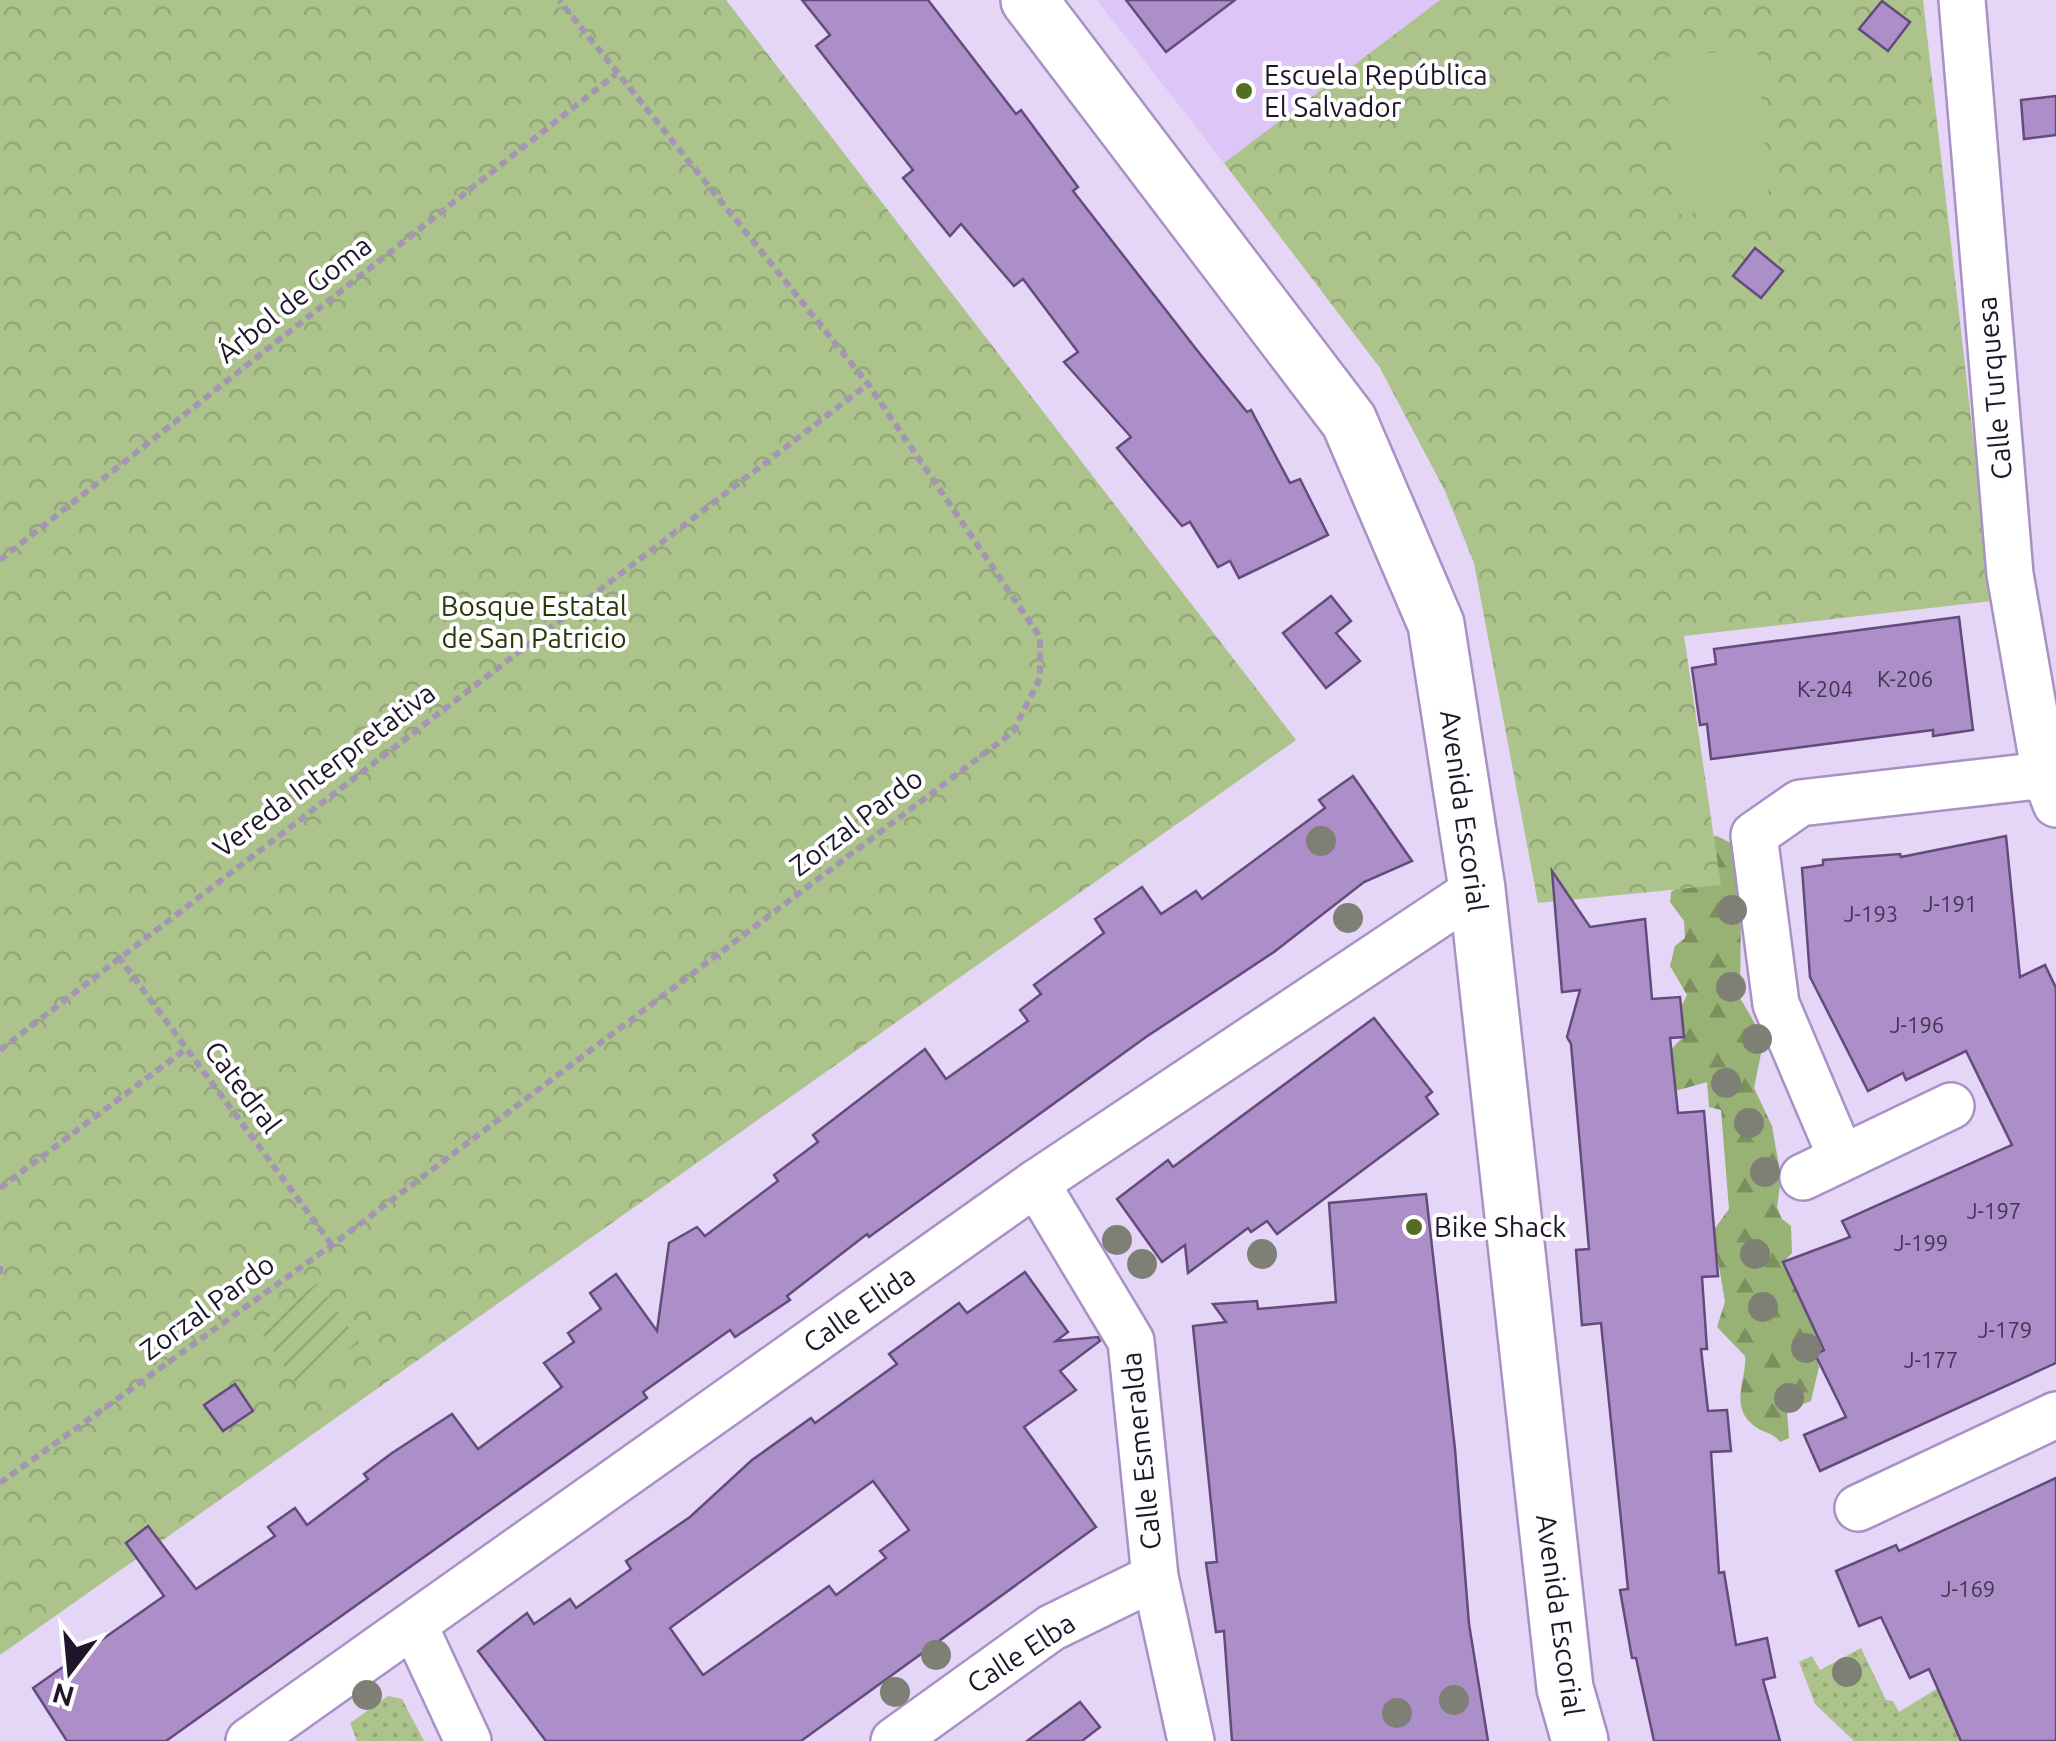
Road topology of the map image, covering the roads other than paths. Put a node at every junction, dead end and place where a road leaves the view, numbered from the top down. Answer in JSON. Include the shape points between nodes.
{"nodes":[{"id":1,"x":1030,"y":0,"type":"edge"},
{"id":2,"x":1962,"y":0,"type":"edge"},
{"id":3,"x":2051,"y":789,"type":"edge"},
{"id":4,"x":1477,"y":889,"type":"junction"},
{"id":5,"x":1951,"y":1106,"type":"dead end"},
{"id":6,"x":1036,"y":1183,"type":"junction"},
{"id":7,"x":2056,"y":1415,"type":"edge"},
{"id":8,"x":1858,"y":1508,"type":"dead end"},
{"id":9,"x":1155,"y":1577,"type":"junction"},
{"id":10,"x":414,"y":1625,"type":"junction"},
{"id":11,"x":249,"y":1741,"type":"edge"},
{"id":12,"x":468,"y":1741,"type":"edge"},
{"id":13,"x":894,"y":1741,"type":"edge"},
{"id":14,"x":1191,"y":1741,"type":"edge"},
{"id":15,"x":1580,"y":1741,"type":"edge"}],
"edges":[{"from":1,"to":4,"type":"street","name":"Avenida Escorial","via":[[1348,421],[1436,624]]},
{"from":2,"to":3,"type":"street","name":"Calle Turquesa","via":[[2010,574]]},
{"from":3,"to":5,"type":"street","name":"Calle Turquesa","via":[[1800,802],[1754,835],[1776,1004],[1822,1167]]},
{"from":4,"to":6,"type":"street","name":"Calle Elida"},
{"from":4,"to":15,"type":"street","name":"Avenida Escorial","via":[[1565,1688]]},
{"from":6,"to":9,"type":"street","name":"Calle Esmeralda","via":[[1130,1340]]},
{"from":6,"to":10,"type":"street","name":"Calle Elida"},
{"from":7,"to":8,"type":"street"},
{"from":9,"to":13,"type":"street","name":"Calle Elba","via":[[1051,1628]]},
{"from":9,"to":14,"type":"street","name":"Calle Esmeralda"},
{"from":10,"to":11,"type":"street","name":"Calle Elida"},
{"from":10,"to":12,"type":"street"}]}
